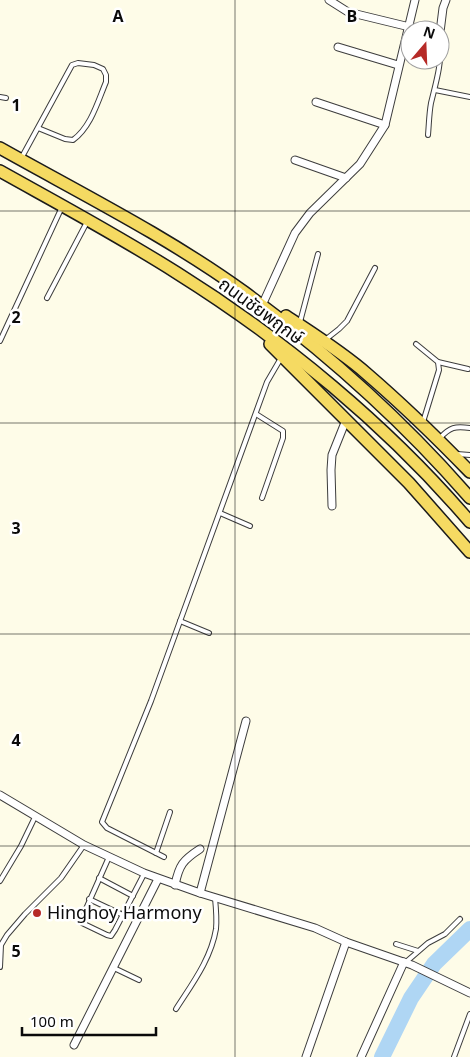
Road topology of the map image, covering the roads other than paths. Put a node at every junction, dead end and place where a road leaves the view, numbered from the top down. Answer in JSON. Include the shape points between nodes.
{"nodes":[{"id":1,"x":329,"y":0,"type":"edge"},
{"id":2,"x":415,"y":0,"type":"edge"},
{"id":3,"x":446,"y":0,"type":"edge"},
{"id":4,"x":409,"y":20,"type":"edge"},
{"id":5,"x":442,"y":20,"type":"edge"},
{"id":6,"x":400,"y":25,"type":"edge"},
{"id":7,"x":338,"y":47,"type":"dead end"},
{"id":8,"x":400,"y":57,"type":"edge"},
{"id":9,"x":398,"y":65,"type":"junction"},
{"id":10,"x":439,"y":70,"type":"edge"},
{"id":11,"x":435,"y":90,"type":"junction"},
{"id":12,"x":0,"y":97,"type":"edge"},
{"id":13,"x":470,"y":97,"type":"edge"},
{"id":14,"x":6,"y":98,"type":"dead end"},
{"id":15,"x":316,"y":102,"type":"dead end"},
{"id":16,"x":385,"y":125,"type":"junction"},
{"id":17,"x":38,"y":128,"type":"junction"},
{"id":18,"x":428,"y":135,"type":"dead end"},
{"id":19,"x":0,"y":138,"type":"edge"},
{"id":20,"x":0,"y":148,"type":"edge"},
{"id":21,"x":24,"y":155,"type":"junction"},
{"id":22,"x":295,"y":160,"type":"dead end"},
{"id":23,"x":0,"y":171,"type":"edge"},
{"id":24,"x":346,"y":178,"type":"junction"},
{"id":25,"x":0,"y":179,"type":"edge"},
{"id":26,"x":62,"y":183,"type":"junction"},
{"id":27,"x":58,"y":204,"type":"junction"},
{"id":28,"x":88,"y":220,"type":"junction"},
{"id":29,"x":318,"y":254,"type":"dead end"},
{"id":30,"x":375,"y":268,"type":"dead end"},
{"id":31,"x":243,"y":292,"type":"junction"},
{"id":32,"x":47,"y":298,"type":"dead end"},
{"id":33,"x":264,"y":301,"type":"junction"},
{"id":34,"x":250,"y":323,"type":"junction"},
{"id":35,"x":300,"y":325,"type":"junction"},
{"id":36,"x":0,"y":341,"type":"edge"},
{"id":37,"x":323,"y":341,"type":"junction"},
{"id":38,"x":416,"y":344,"type":"dead end"},
{"id":39,"x":282,"y":357,"type":"junction"},
{"id":40,"x":438,"y":362,"type":"junction"},
{"id":41,"x":468,"y":369,"type":"dead end"},
{"id":42,"x":256,"y":414,"type":"junction"},
{"id":43,"x":345,"y":419,"type":"junction"},
{"id":44,"x":422,"y":424,"type":"junction"},
{"id":45,"x":470,"y":428,"type":"edge"},
{"id":46,"x":438,"y":440,"type":"junction"},
{"id":47,"x":452,"y":453,"type":"junction"},
{"id":48,"x":470,"y":455,"type":"edge"},
{"id":49,"x":470,"y":472,"type":"edge"},
{"id":50,"x":262,"y":498,"type":"dead end"},
{"id":51,"x":470,"y":498,"type":"edge"},
{"id":52,"x":332,"y":506,"type":"dead end"},
{"id":53,"x":220,"y":513,"type":"junction"},
{"id":54,"x":468,"y":520,"type":"edge"},
{"id":55,"x":250,"y":526,"type":"dead end"},
{"id":56,"x":470,"y":552,"type":"edge"},
{"id":57,"x":180,"y":621,"type":"junction"},
{"id":58,"x":209,"y":633,"type":"dead end"},
{"id":59,"x":246,"y":721,"type":"dead end"},
{"id":60,"x":0,"y":796,"type":"edge"},
{"id":61,"x":170,"y":812,"type":"dead end"},
{"id":62,"x":35,"y":817,"type":"junction"},
{"id":63,"x":84,"y":845,"type":"junction"},
{"id":64,"x":200,"y":848,"type":"dead end"},
{"id":65,"x":156,"y":852,"type":"junction"},
{"id":66,"x":109,"y":857,"type":"junction"},
{"id":67,"x":164,"y":857,"type":"dead end"},
{"id":68,"x":144,"y":873,"type":"junction"},
{"id":69,"x":99,"y":878,"type":"junction"},
{"id":70,"x":158,"y":879,"type":"junction"},
{"id":71,"x":0,"y":881,"type":"edge"},
{"id":72,"x":175,"y":885,"type":"junction"},
{"id":73,"x":200,"y":894,"type":"junction"},
{"id":74,"x":133,"y":896,"type":"junction"},
{"id":75,"x":215,"y":898,"type":"junction"},
{"id":76,"x":89,"y":899,"type":"junction"},
{"id":77,"x":123,"y":915,"type":"junction"},
{"id":78,"x":460,"y":919,"type":"dead end"},
{"id":79,"x":346,"y":942,"type":"junction"},
{"id":80,"x":396,"y":944,"type":"dead end"},
{"id":81,"x":418,"y":951,"type":"junction"},
{"id":82,"x":407,"y":963,"type":"junction"},
{"id":83,"x":0,"y":966,"type":"edge"},
{"id":84,"x":114,"y":968,"type":"junction"},
{"id":85,"x":139,"y":980,"type":"dead end"},
{"id":86,"x":470,"y":993,"type":"edge"},
{"id":87,"x":176,"y":1009,"type":"dead end"},
{"id":88,"x":470,"y":1014,"type":"edge"},
{"id":89,"x":74,"y":1045,"type":"dead end"},
{"id":90,"x":306,"y":1057,"type":"edge"},
{"id":91,"x":361,"y":1057,"type":"edge"},
{"id":92,"x":454,"y":1057,"type":"edge"}],
"edges":[{"from":1,"to":6,"type":"street","via":[[348,12]]},
{"from":2,"to":4,"type":"street"},
{"from":3,"to":5,"type":"street"},
{"from":7,"to":9,"type":"street"},
{"from":8,"to":9,"type":"street"},
{"from":9,"to":16,"type":"street"},
{"from":10,"to":11,"type":"lane"},
{"from":11,"to":13,"type":"lane"},
{"from":11,"to":18,"type":"lane"},
{"from":12,"to":14,"type":"lane"},
{"from":15,"to":16,"type":"street"},
{"from":16,"to":24,"type":"street","via":[[360,164]]},
{"from":17,"to":17,"type":"lane","via":[[72,65],[94,65],[103,69],[106,82],[81,134],[73,140],[65,139]]},
{"from":17,"to":21,"type":"lane"},
{"from":19,"to":21,"type":"main road"},
{"from":20,"to":26,"type":"main road","name":"ถนนชัยพฤกษ์"},
{"from":21,"to":26,"type":"main road"},
{"from":22,"to":24,"type":"street"},
{"from":23,"to":27,"type":"main road","name":"ถนนชัยพฤกษ์"},
{"from":24,"to":33,"type":"street","via":[[310,213],[295,233]]},
{"from":25,"to":27,"type":"main road"},
{"from":26,"to":31,"type":"main road","name":"ถนนชัยพฤกษ์","via":[[170,244]]},
{"from":27,"to":28,"type":"main road","name":"ถนนชัยพฤกษ์"},
{"from":27,"to":36,"type":"lane"},
{"from":28,"to":32,"type":"lane"},
{"from":28,"to":34,"type":"main road","name":"ถนนชัยพฤกษ์","via":[[172,270]]},
{"from":29,"to":35,"type":"lane"},
{"from":30,"to":37,"type":"lane","via":[[340,330]]},
{"from":31,"to":33,"type":"main road","name":"ถนนชัยพฤกษ์"},
{"from":31,"to":51,"type":"main road","name":"ถนนชัยพฤกษ์","via":[[367,393]]},
{"from":33,"to":35,"type":"main road","name":"ถนนชัยพฤกษ์"},
{"from":34,"to":39,"type":"main road"},
{"from":34,"to":54,"type":"main road","name":"ถนนชัยพฤกษ์","via":[[365,414]]},
{"from":35,"to":37,"type":"main road","name":"ถนนชัยพฤกษ์"},
{"from":37,"to":44,"type":"main road","name":"ถนนชัยพฤกษ์","via":[[367,373]]},
{"from":38,"to":40,"type":"lane"},
{"from":39,"to":42,"type":"lane","via":[[267,382]]},
{"from":39,"to":43,"type":"main road"},
{"from":40,"to":41,"type":"lane"},
{"from":40,"to":44,"type":"lane","via":[[435,387]]},
{"from":42,"to":50,"type":"lane","via":[[283,431]]},
{"from":42,"to":53,"type":"lane"},
{"from":43,"to":52,"type":"street","via":[[332,454]]},
{"from":43,"to":56,"type":"main road","via":[[409,483]]},
{"from":44,"to":46,"type":"main road","name":"ถนนชัยพฤกษ์"},
{"from":45,"to":46,"type":"lane","via":[[448,429]]},
{"from":46,"to":47,"type":"main road","name":"ถนนชัยพฤกษ์"},
{"from":47,"to":48,"type":"lane"},
{"from":47,"to":49,"type":"main road","name":"ถนนชัยพฤกษ์"},
{"from":53,"to":55,"type":"lane"},
{"from":53,"to":57,"type":"lane"},
{"from":57,"to":58,"type":"lane"},
{"from":57,"to":65,"type":"lane","via":[[102,822],[107,828]]},
{"from":59,"to":73,"type":"street"},
{"from":60,"to":62,"type":"street"},
{"from":61,"to":65,"type":"lane"},
{"from":62,"to":63,"type":"street"},
{"from":62,"to":71,"type":"lane"},
{"from":63,"to":66,"type":"street"},
{"from":63,"to":83,"type":"lane","via":[[62,878],[7,935],[1,945]]},
{"from":64,"to":72,"type":"street","via":[[184,860]]},
{"from":65,"to":67,"type":"lane"},
{"from":66,"to":68,"type":"street"},
{"from":66,"to":69,"type":"lane"},
{"from":68,"to":70,"type":"street"},
{"from":68,"to":74,"type":"lane"},
{"from":69,"to":74,"type":"lane"},
{"from":69,"to":76,"type":"lane"},
{"from":70,"to":72,"type":"street"},
{"from":70,"to":84,"type":"street"},
{"from":72,"to":73,"type":"street"},
{"from":73,"to":75,"type":"street"},
{"from":74,"to":77,"type":"lane"},
{"from":75,"to":79,"type":"street","via":[[315,928]]},
{"from":75,"to":87,"type":"lane","via":[[213,942],[206,960]]},
{"from":76,"to":77,"type":"lane"},
{"from":76,"to":77,"type":"lane","via":[[81,917],[82,923],[111,936]]},
{"from":78,"to":81,"type":"lane","via":[[445,934]]},
{"from":79,"to":82,"type":"street"},
{"from":79,"to":90,"type":"street"},
{"from":80,"to":81,"type":"lane"},
{"from":81,"to":82,"type":"lane"},
{"from":82,"to":86,"type":"street"},
{"from":82,"to":91,"type":"street"},
{"from":84,"to":85,"type":"lane"},
{"from":84,"to":89,"type":"street"},
{"from":88,"to":92,"type":"lane"}]}
